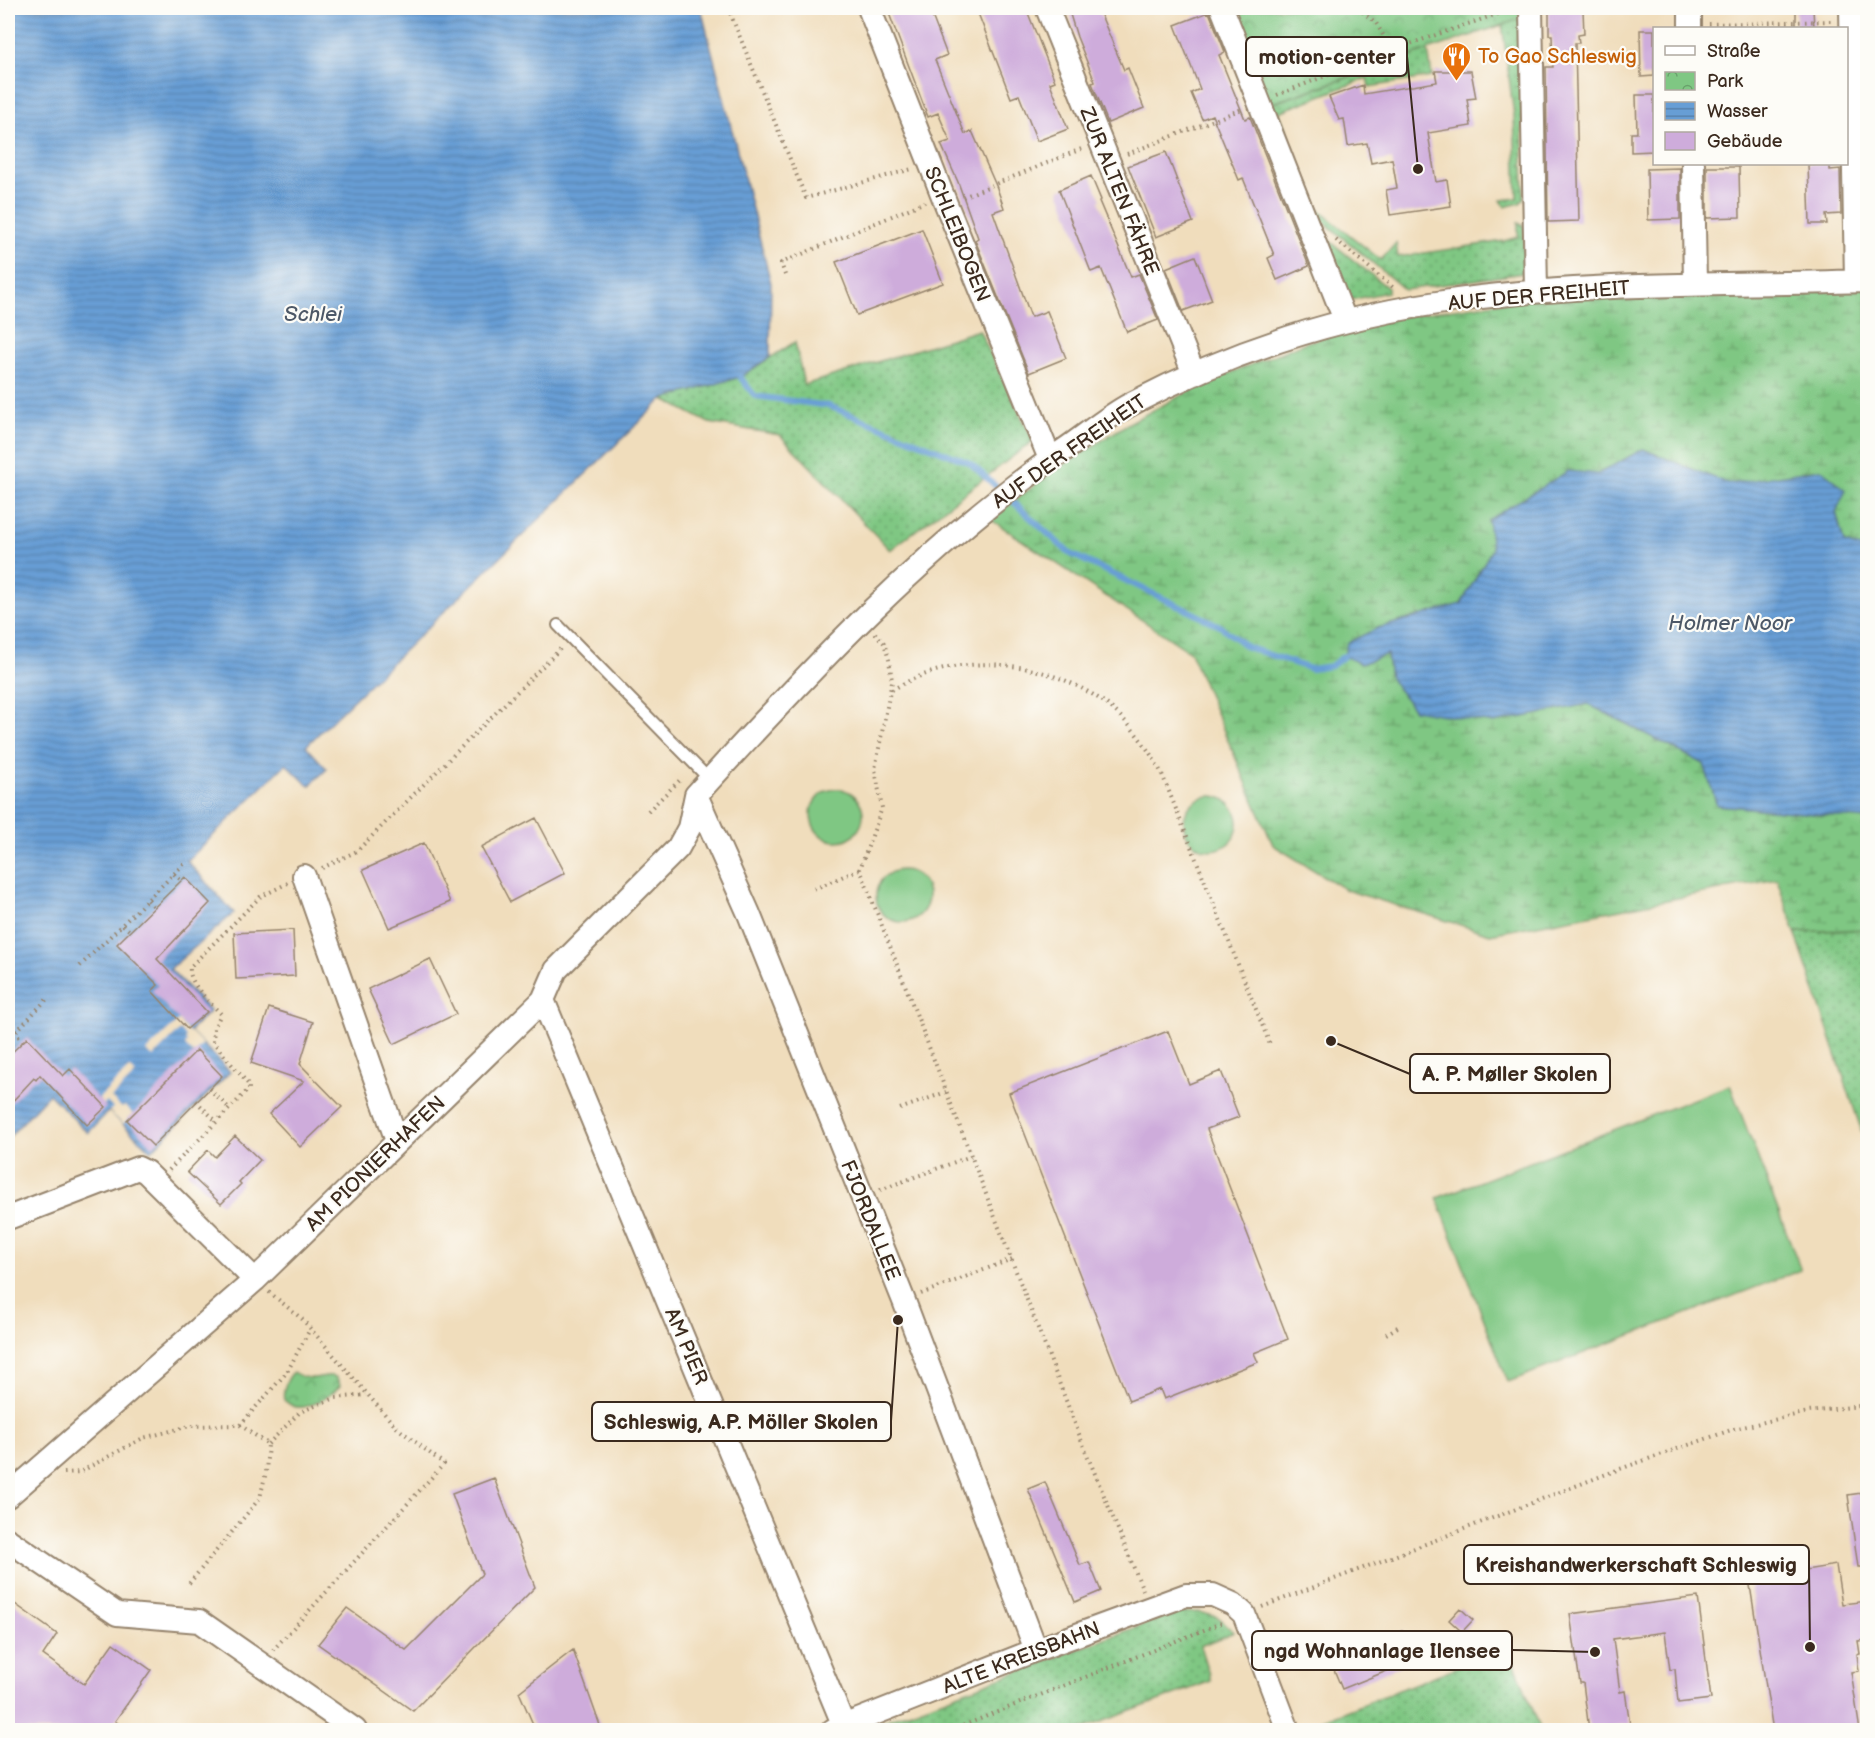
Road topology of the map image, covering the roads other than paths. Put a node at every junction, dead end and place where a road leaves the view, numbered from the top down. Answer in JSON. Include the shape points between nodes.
{"nodes":[{"id":1,"x":869,"y":8,"type":"edge"},
{"id":2,"x":1047,"y":8,"type":"edge"},
{"id":3,"x":1222,"y":8,"type":"edge"},
{"id":4,"x":1531,"y":8,"type":"edge"},
{"id":5,"x":1851,"y":14,"type":"edge"},
{"id":6,"x":1693,"y":165,"type":"edge"},
{"id":7,"x":1862,"y":281,"type":"edge"},
{"id":8,"x":1695,"y":284,"type":"junction"},
{"id":9,"x":1536,"y":291,"type":"junction"},
{"id":10,"x":1345,"y":320,"type":"junction"},
{"id":11,"x":1194,"y":374,"type":"junction"},
{"id":12,"x":1050,"y":459,"type":"junction"},
{"id":13,"x":558,"y":625,"type":"dead end"},
{"id":14,"x":703,"y":787,"type":"junction"},
{"id":15,"x":304,"y":876,"type":"dead end"},
{"id":16,"x":543,"y":1000,"type":"junction"},
{"id":17,"x":397,"y":1141,"type":"junction"},
{"id":18,"x":8,"y":1218,"type":"edge"},
{"id":19,"x":255,"y":1280,"type":"junction"},
{"id":20,"x":8,"y":1496,"type":"edge"},
{"id":21,"x":8,"y":1540,"type":"edge"},
{"id":22,"x":1036,"y":1650,"type":"junction"},
{"id":23,"x":838,"y":1728,"type":"edge"},
{"id":24,"x":355,"y":1731,"type":"edge"},
{"id":25,"x":1288,"y":1731,"type":"edge"}],
"edges":[{"from":1,"to":12,"type":"street","name":"SCHLEIBOGEN"},
{"from":2,"to":11,"type":"street","name":"ZUR ALTEN FÄHRE"},
{"from":3,"to":10,"type":"street"},
{"from":4,"to":9,"type":"street"},
{"from":5,"to":7,"type":"street"},
{"from":6,"to":8,"type":"street"},
{"from":7,"to":8,"type":"street","name":"AUF DER FREIHEIT"},
{"from":8,"to":9,"type":"street","name":"AUF DER FREIHEIT"},
{"from":9,"to":10,"type":"street","name":"AUF DER FREIHEIT","via":[[1436,303]]},
{"from":10,"to":11,"type":"street","name":"AUF DER FREIHEIT"},
{"from":11,"to":12,"type":"street","name":"AUF DER FREIHEIT","via":[[1128,405]]},
{"from":12,"to":14,"type":"street","name":"AUF DER FREIHEIT","via":[[981,513],[862,619]]},
{"from":13,"to":14,"type":"lane"},
{"from":14,"to":16,"type":"street","name":"AM PIONIERHAFEN","via":[[678,848],[556,970]]},
{"from":14,"to":22,"type":"street","name":"FJORDALLEE"},
{"from":15,"to":17,"type":"street"},
{"from":16,"to":17,"type":"street","name":"AM PIONIERHAFEN"},
{"from":16,"to":23,"type":"street","name":"AM PIER"},
{"from":17,"to":19,"type":"street","name":"AM PIONIERHAFEN"},
{"from":18,"to":19,"type":"street","via":[[138,1168]]},
{"from":19,"to":20,"type":"street","name":"AM PIONIERHAFEN"},
{"from":21,"to":24,"type":"street","via":[[117,1614],[199,1622]]},
{"from":22,"to":23,"type":"street","name":"ALTE KREISBAHN"},
{"from":22,"to":25,"type":"street","name":"ALTE KREISBAHN","via":[[1186,1595],[1213,1595],[1244,1614]]}]}
